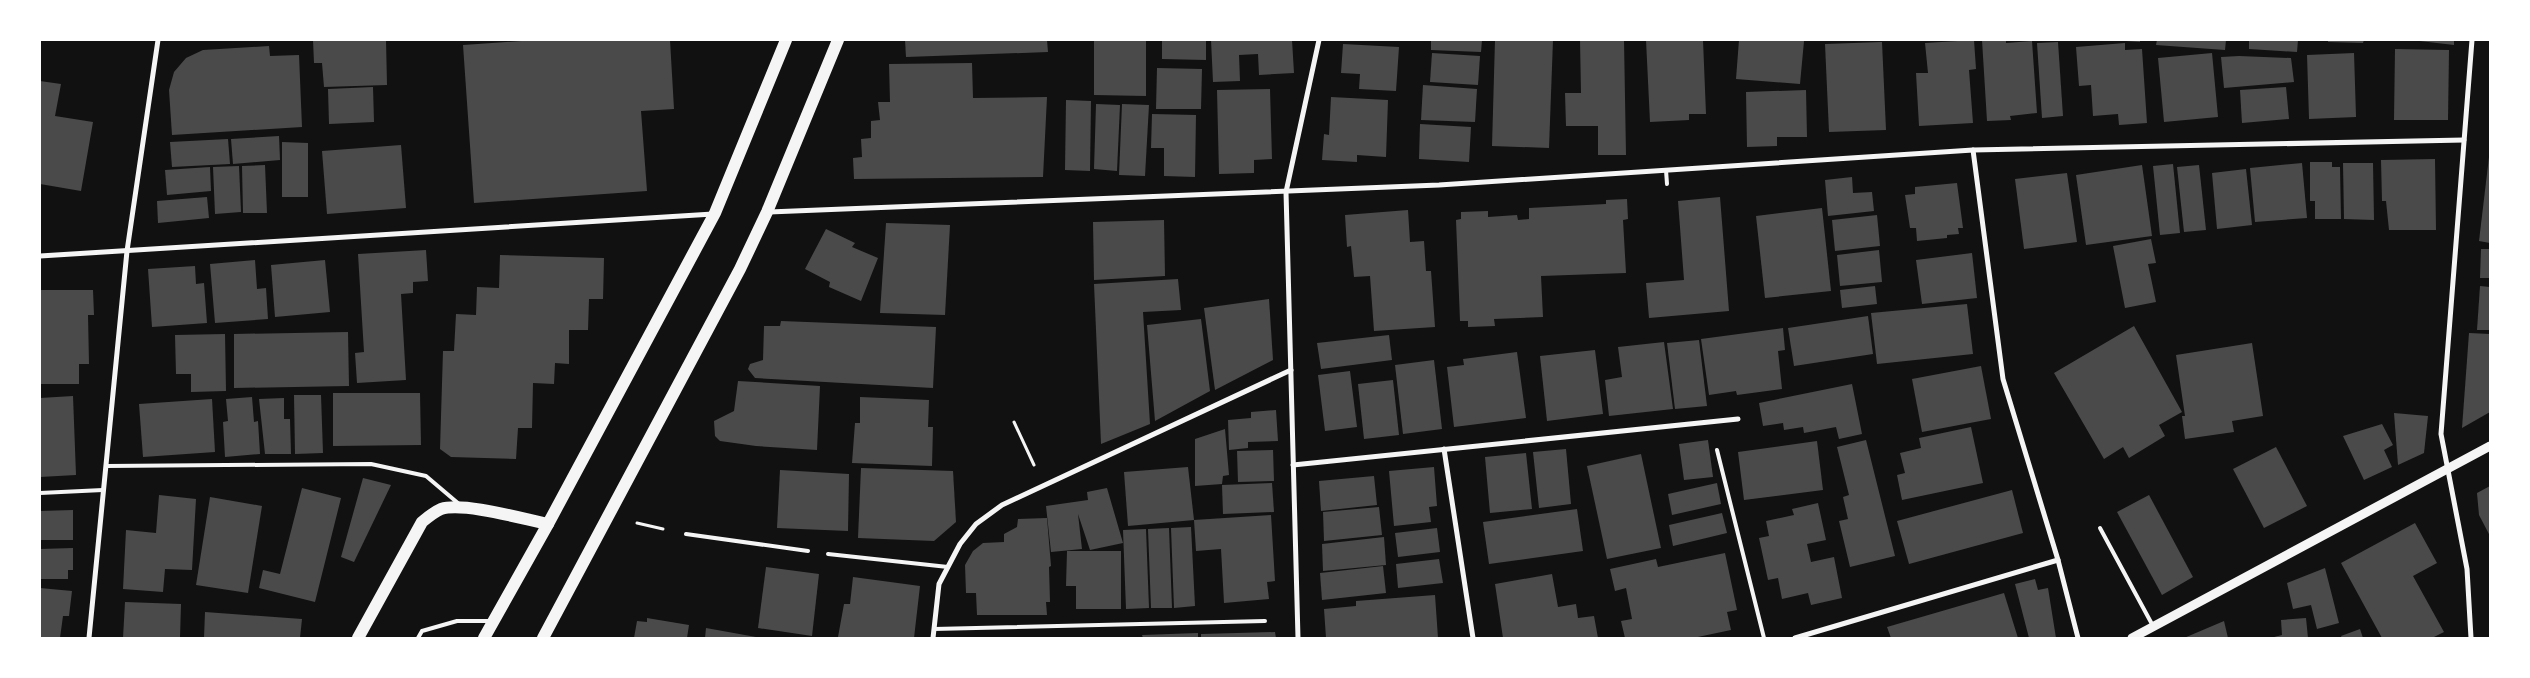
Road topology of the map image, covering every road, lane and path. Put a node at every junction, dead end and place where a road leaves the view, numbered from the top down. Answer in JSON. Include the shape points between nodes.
{"nodes":[{"id":1,"x":158,"y":40,"type":"edge"},
{"id":2,"x":786,"y":40,"type":"edge"},
{"id":3,"x":838,"y":40,"type":"edge"},
{"id":4,"x":1319,"y":40,"type":"edge"},
{"id":5,"x":2472,"y":40,"type":"edge"},
{"id":6,"x":2464,"y":140,"type":"junction"},
{"id":7,"x":1973,"y":150,"type":"junction"},
{"id":8,"x":1666,"y":170,"type":"junction"},
{"id":9,"x":1668,"y":184,"type":"dead end"},
{"id":10,"x":1286,"y":192,"type":"junction"},
{"id":11,"x":767,"y":212,"type":"junction"},
{"id":12,"x":715,"y":213,"type":"junction"},
{"id":13,"x":127,"y":251,"type":"junction"},
{"id":14,"x":40,"y":256,"type":"edge"},
{"id":15,"x":1291,"y":370,"type":"junction"},
{"id":16,"x":1738,"y":419,"type":"dead end"},
{"id":17,"x":1014,"y":422,"type":"dead end"},
{"id":18,"x":2490,"y":446,"type":"edge"},
{"id":19,"x":1444,"y":449,"type":"junction"},
{"id":20,"x":1717,"y":450,"type":"dead end"},
{"id":21,"x":1293,"y":465,"type":"junction"},
{"id":22,"x":106,"y":466,"type":"junction"},
{"id":23,"x":2446,"y":469,"type":"junction"},
{"id":24,"x":1044,"y":486,"type":"junction"},
{"id":25,"x":103,"y":490,"type":"junction"},
{"id":26,"x":40,"y":493,"type":"edge"},
{"id":27,"x":462,"y":507,"type":"junction"},
{"id":28,"x":637,"y":522,"type":"dead end"},
{"id":29,"x":548,"y":524,"type":"junction"},
{"id":30,"x":2100,"y":528,"type":"dead end"},
{"id":31,"x":672,"y":530,"type":"dead end"},
{"id":32,"x":686,"y":534,"type":"dead end"},
{"id":33,"x":808,"y":551,"type":"dead end"},
{"id":34,"x":828,"y":554,"type":"dead end"},
{"id":35,"x":2058,"y":560,"type":"junction"},
{"id":36,"x":948,"y":567,"type":"junction"},
{"id":37,"x":494,"y":621,"type":"junction"},
{"id":38,"x":1265,"y":621,"type":"dead end"},
{"id":39,"x":2153,"y":626,"type":"junction"},
{"id":40,"x":934,"y":629,"type":"junction"},
{"id":41,"x":89,"y":638,"type":"edge"},
{"id":42,"x":358,"y":638,"type":"edge"},
{"id":43,"x":418,"y":638,"type":"edge"},
{"id":44,"x":484,"y":638,"type":"edge"},
{"id":45,"x":543,"y":638,"type":"edge"},
{"id":46,"x":933,"y":638,"type":"edge"},
{"id":47,"x":1298,"y":638,"type":"edge"},
{"id":48,"x":1473,"y":638,"type":"edge"},
{"id":49,"x":1764,"y":638,"type":"edge"},
{"id":50,"x":1795,"y":638,"type":"edge"},
{"id":51,"x":2078,"y":638,"type":"edge"},
{"id":52,"x":2132,"y":638,"type":"edge"},
{"id":53,"x":2471,"y":638,"type":"edge"}],
"edges":[{"from":1,"to":13,"type":"street"},
{"from":2,"to":12,"type":"main road"},
{"from":3,"to":11,"type":"main road"},
{"from":4,"to":10,"type":"street"},
{"from":5,"to":6,"type":"street"},
{"from":6,"to":7,"type":"street"},
{"from":6,"to":23,"type":"street","via":[[2442,434]]},
{"from":7,"to":8,"type":"street"},
{"from":7,"to":35,"type":"street","via":[[2003,379]]},
{"from":8,"to":9,"type":"lane"},
{"from":8,"to":10,"type":"street"},
{"from":10,"to":11,"type":"street"},
{"from":10,"to":15,"type":"street"},
{"from":11,"to":45,"type":"main road","via":[[740,269]]},
{"from":12,"to":13,"type":"street"},
{"from":12,"to":29,"type":"main road"},
{"from":13,"to":14,"type":"street"},
{"from":13,"to":22,"type":"street"},
{"from":15,"to":21,"type":"street"},
{"from":15,"to":24,"type":"street"},
{"from":16,"to":19,"type":"street"},
{"from":17,"to":24,"type":"path"},
{"from":18,"to":23,"type":"street"},
{"from":19,"to":21,"type":"street"},
{"from":19,"to":48,"type":"street"},
{"from":20,"to":49,"type":"lane"},
{"from":21,"to":47,"type":"street"},
{"from":22,"to":25,"type":"street"},
{"from":22,"to":27,"type":"lane","via":[[371,464],[426,476]]},
{"from":23,"to":39,"type":"street"},
{"from":23,"to":53,"type":"street","via":[[2467,569]]},
{"from":24,"to":36,"type":"street","via":[[1002,505],[976,524]]},
{"from":25,"to":26,"type":"lane"},
{"from":25,"to":41,"type":"street"},
{"from":27,"to":29,"type":"main road"},
{"from":27,"to":42,"type":"main road","via":[[442,509],[422,522]]},
{"from":28,"to":31,"type":"path"},
{"from":29,"to":37,"type":"main road"},
{"from":30,"to":39,"type":"lane"},
{"from":32,"to":33,"type":"lane"},
{"from":34,"to":36,"type":"lane"},
{"from":35,"to":50,"type":"street"},
{"from":35,"to":51,"type":"street"},
{"from":36,"to":40,"type":"street","via":[[939,584]]},
{"from":37,"to":43,"type":"lane","via":[[457,621],[422,631]]},
{"from":37,"to":44,"type":"main road"},
{"from":38,"to":40,"type":"lane"},
{"from":39,"to":52,"type":"street"},
{"from":40,"to":46,"type":"street"}]}
